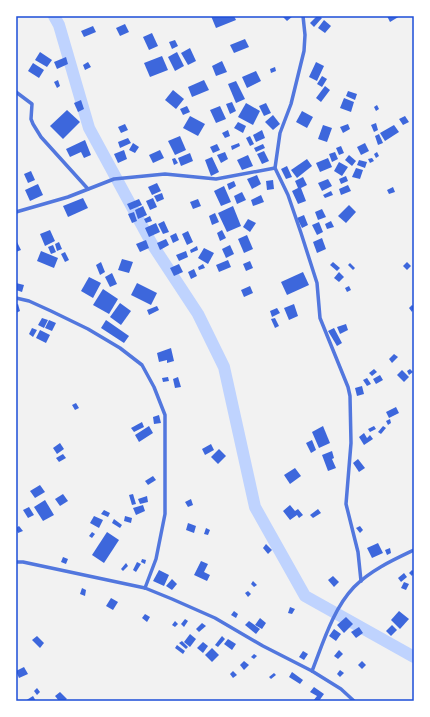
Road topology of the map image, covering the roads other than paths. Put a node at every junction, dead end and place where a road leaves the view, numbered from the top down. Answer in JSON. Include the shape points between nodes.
{"nodes":[{"id":1,"x":303,"y":16,"type":"edge"},
{"id":2,"x":16,"y":92,"type":"edge"},
{"id":3,"x":275,"y":168,"type":"junction"},
{"id":4,"x":88,"y":188,"type":"junction"},
{"id":5,"x":16,"y":212,"type":"edge"},
{"id":6,"x":16,"y":298,"type":"edge"},
{"id":7,"x":414,"y":550,"type":"edge"},
{"id":8,"x":16,"y":562,"type":"edge"},
{"id":9,"x":361,"y":581,"type":"junction"},
{"id":10,"x":145,"y":588,"type":"junction"},
{"id":11,"x":312,"y":671,"type":"junction"},
{"id":12,"x":354,"y":701,"type":"edge"}],
"edges":[{"from":1,"to":3,"type":"street","via":[[304,51],[291,104],[280,133]]},
{"from":2,"to":4,"type":"street","via":[[32,104],[32,121],[41,137]]},
{"from":3,"to":4,"type":"street","via":[[216,179],[165,174],[123,178]]},
{"from":3,"to":9,"type":"street","via":[[288,195],[301,233],[316,283],[320,318],[350,396],[351,443],[346,504],[358,552]]},
{"from":4,"to":5,"type":"street","via":[[68,197]]},
{"from":6,"to":10,"type":"street","via":[[51,310],[120,348],[142,365],[154,387],[165,415],[165,514],[156,559]]},
{"from":7,"to":9,"type":"street","via":[[384,564]]},
{"from":8,"to":10,"type":"street"},
{"from":9,"to":11,"type":"street","via":[[340,606]]},
{"from":10,"to":11,"type":"street","via":[[215,618]]},
{"from":11,"to":12,"type":"street"}]}
